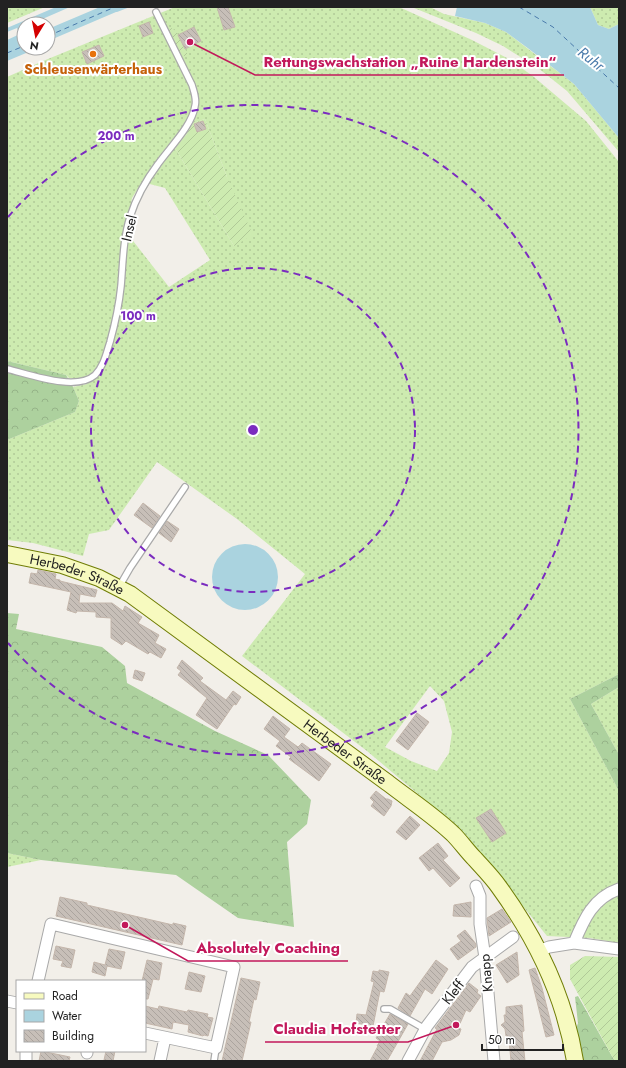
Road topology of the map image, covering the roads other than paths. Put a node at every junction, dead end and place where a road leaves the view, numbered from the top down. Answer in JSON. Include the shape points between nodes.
{"nodes":[{"id":1,"x":156,"y":12,"type":"dead end"},
{"id":2,"x":7,"y":369,"type":"edge"},
{"id":3,"x":185,"y":487,"type":"dead end"},
{"id":4,"x":7,"y":554,"type":"edge"},
{"id":5,"x":118,"y":588,"type":"junction"},
{"id":6,"x":476,"y":886,"type":"dead end"},
{"id":7,"x":619,"y":889,"type":"edge"},
{"id":8,"x":513,"y":937,"type":"dead end"},
{"id":9,"x":574,"y":943,"type":"junction"},
{"id":10,"x":619,"y":949,"type":"edge"},
{"id":11,"x":538,"y":951,"type":"junction"},
{"id":12,"x":485,"y":958,"type":"junction"},
{"id":13,"x":38,"y":980,"type":"edge"},
{"id":14,"x":384,"y":1009,"type":"dead end"},
{"id":15,"x":425,"y":1029,"type":"junction"},
{"id":16,"x":146,"y":1033,"type":"edge"},
{"id":17,"x":164,"y":1038,"type":"junction"},
{"id":18,"x":216,"y":1048,"type":"junction"},
{"id":19,"x":160,"y":1061,"type":"edge"},
{"id":20,"x":214,"y":1061,"type":"edge"},
{"id":21,"x":408,"y":1061,"type":"edge"},
{"id":22,"x":494,"y":1061,"type":"edge"},
{"id":23,"x":575,"y":1061,"type":"edge"}],
"edges":[{"from":1,"to":2,"type":"lane","name":"Insel","via":[[192,85],[196,96],[195,106],[188,123],[146,182],[129,219],[116,312],[102,366],[94,375],[77,382],[51,380]]},
{"from":3,"to":5,"type":"lane"},
{"from":4,"to":5,"type":"main road","name":"Herbeder Straße","via":[[62,565],[99,578]]},
{"from":5,"to":11,"type":"main road","name":"Herbeder Straße","via":[[130,594],[388,783],[453,835],[498,886]]},
{"from":6,"to":12,"type":"street","name":"Knapp","via":[[480,896],[480,924]]},
{"from":7,"to":9,"type":"street","via":[[595,904],[586,916]]},
{"from":8,"to":12,"type":"street","name":"Kleff"},
{"from":9,"to":10,"type":"street"},
{"from":9,"to":11,"type":"street"},
{"from":11,"to":23,"type":"main road","name":"Herbeder Straße","via":[[560,1005]]},
{"from":12,"to":15,"type":"street","name":"Kleff","via":[[472,967]]},
{"from":12,"to":22,"type":"street","name":"Knapp"},
{"from":13,"to":18,"type":"street","via":[[51,924],[234,967]]},
{"from":14,"to":15,"type":"lane","via":[[390,1009]]},
{"from":15,"to":21,"type":"street","name":"Kleff"},
{"from":16,"to":17,"type":"street"},
{"from":17,"to":18,"type":"street"},
{"from":17,"to":19,"type":"street"},
{"from":18,"to":20,"type":"lane"}]}
